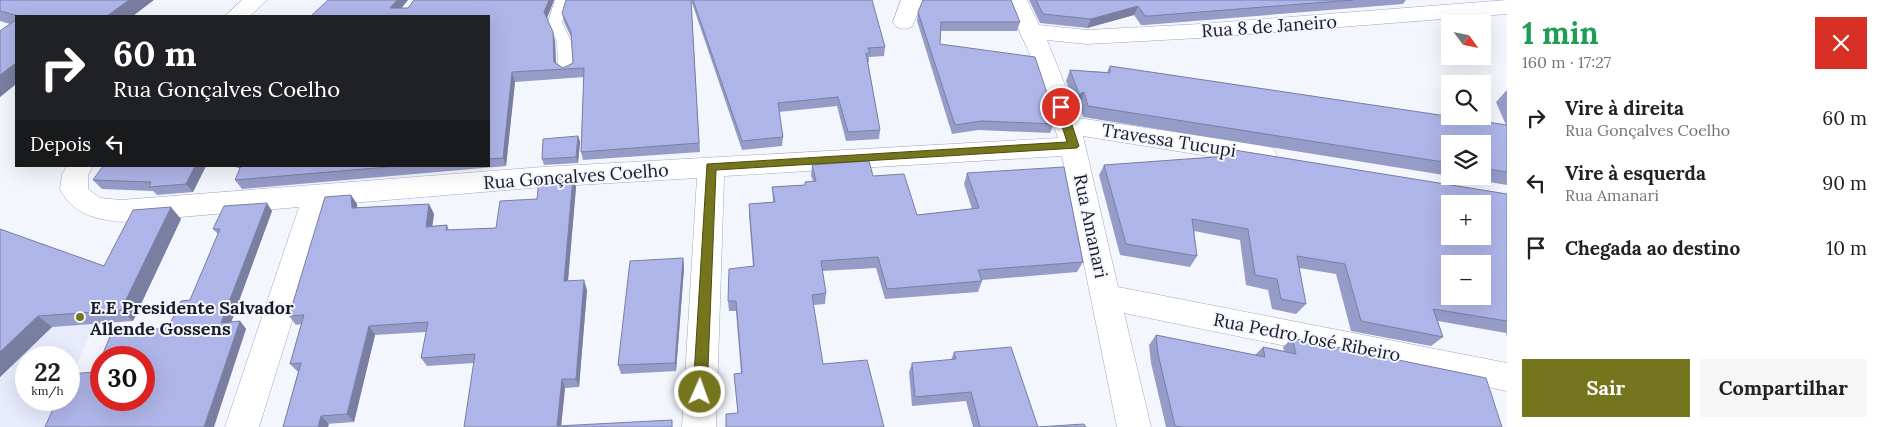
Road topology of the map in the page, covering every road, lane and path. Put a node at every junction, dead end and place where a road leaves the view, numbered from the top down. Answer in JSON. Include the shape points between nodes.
{"nodes":[{"id":1,"x":256,"y":0,"type":"edge"},
{"id":2,"x":562,"y":0,"type":"edge"},
{"id":3,"x":912,"y":0,"type":"edge"},
{"id":4,"x":1016,"y":0,"type":"edge"},
{"id":5,"x":1507,"y":7,"type":"edge"},
{"id":6,"x":237,"y":15,"type":"edge"},
{"id":7,"x":904,"y":22,"type":"dead end"},
{"id":8,"x":1036,"y":42,"type":"junction"},
{"id":9,"x":566,"y":71,"type":"edge"},
{"id":10,"x":1071,"y":135,"type":"junction"},
{"id":11,"x":1286,"y":159,"type":"edge"},
{"id":12,"x":711,"y":166,"type":"junction"},
{"id":13,"x":79,"y":167,"type":"edge"},
{"id":14,"x":317,"y":195,"type":"junction"},
{"id":15,"x":1107,"y":297,"type":"junction"},
{"id":16,"x":1507,"y":377,"type":"edge"},
{"id":17,"x":242,"y":427,"type":"edge"},
{"id":18,"x":699,"y":427,"type":"edge"},
{"id":19,"x":1134,"y":427,"type":"edge"}],
"edges":[{"from":1,"to":6,"type":"street"},
{"from":2,"to":9,"type":"lane","via":[[555,22],[564,40]]},
{"from":3,"to":7,"type":"street"},
{"from":4,"to":8,"type":"street","name":"Rua Amanari"},
{"from":5,"to":8,"type":"street","name":"Rua 8 de Janeiro"},
{"from":8,"to":10,"type":"street","name":"Rua Amanari"},
{"from":10,"to":11,"type":"street","name":"Travessa Tucupi"},
{"from":10,"to":12,"type":"street","name":"Rua Gonçalves Coelho"},
{"from":10,"to":15,"type":"street","name":"Rua Amanari"},
{"from":12,"to":14,"type":"street","name":"Rua Gonçalves Coelho"},
{"from":12,"to":18,"type":"street"},
{"from":13,"to":14,"type":"street","name":"Rua Gonçalves Coelho","via":[[73,188],[81,200],[95,209],[121,211]]},
{"from":14,"to":17,"type":"street"},
{"from":15,"to":16,"type":"street","name":"Rua Pedro José Ribeiro"},
{"from":15,"to":19,"type":"street","name":"Rua Amanari"}]}
